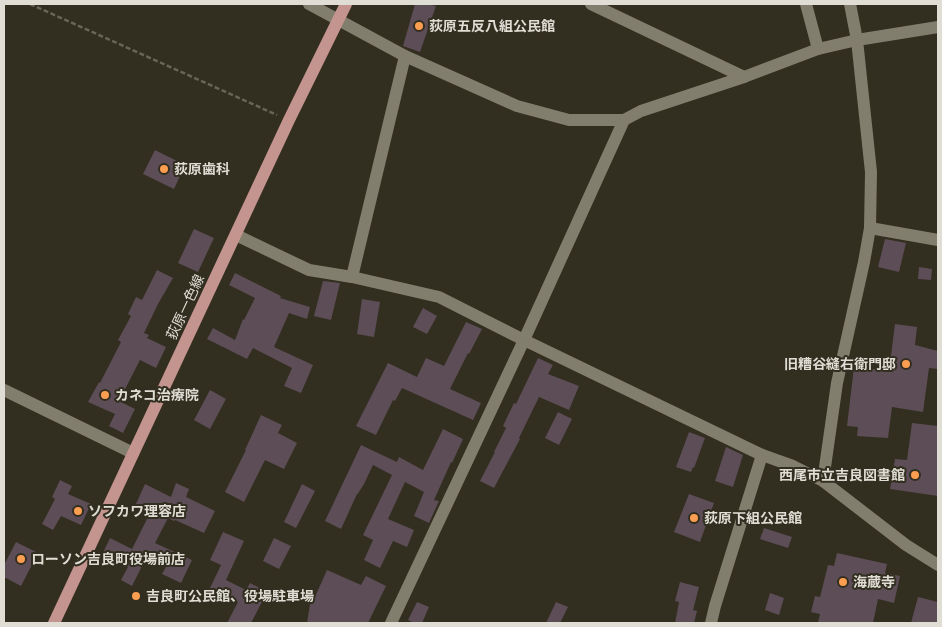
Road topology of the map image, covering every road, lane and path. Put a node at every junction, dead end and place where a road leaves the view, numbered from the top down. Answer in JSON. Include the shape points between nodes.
{"nodes":[{"id":1,"x":30,"y":4,"type":"edge"},
{"id":2,"x":309,"y":4,"type":"edge"},
{"id":3,"x":346,"y":4,"type":"edge"},
{"id":4,"x":591,"y":4,"type":"edge"},
{"id":5,"x":806,"y":4,"type":"edge"},
{"id":6,"x":850,"y":4,"type":"edge"},
{"id":7,"x":338,"y":20,"type":"junction"},
{"id":8,"x":938,"y":27,"type":"edge"},
{"id":9,"x":857,"y":40,"type":"junction"},
{"id":10,"x":818,"y":49,"type":"junction"},
{"id":11,"x":405,"y":56,"type":"junction"},
{"id":12,"x":744,"y":77,"type":"junction"},
{"id":13,"x":289,"y":120,"type":"junction"},
{"id":14,"x":624,"y":120,"type":"junction"},
{"id":15,"x":870,"y":228,"type":"junction"},
{"id":16,"x":236,"y":234,"type":"junction"},
{"id":17,"x":938,"y":240,"type":"edge"},
{"id":18,"x":352,"y":277,"type":"junction"},
{"id":19,"x":524,"y":340,"type":"junction"},
{"id":20,"x":4,"y":390,"type":"edge"},
{"id":21,"x":133,"y":453,"type":"junction"},
{"id":22,"x":762,"y":455,"type":"junction"},
{"id":23,"x":823,"y":481,"type":"junction"},
{"id":24,"x":938,"y":566,"type":"edge"},
{"id":25,"x":54,"y":623,"type":"edge"},
{"id":26,"x":391,"y":623,"type":"edge"},
{"id":27,"x":711,"y":623,"type":"edge"}],
"edges":[{"from":1,"to":13,"type":"path"},
{"from":2,"to":7,"type":"street"},
{"from":3,"to":7,"type":"main road","name":"荻原一色線"},
{"from":4,"to":12,"type":"street"},
{"from":5,"to":10,"type":"street"},
{"from":6,"to":9,"type":"street"},
{"from":7,"to":11,"type":"street"},
{"from":7,"to":13,"type":"main road","name":"荻原一色線"},
{"from":8,"to":9,"type":"street"},
{"from":9,"to":10,"type":"street"},
{"from":9,"to":15,"type":"street","via":[[871,172]]},
{"from":10,"to":12,"type":"street"},
{"from":11,"to":14,"type":"street","via":[[517,106],[569,120]]},
{"from":11,"to":18,"type":"street"},
{"from":12,"to":14,"type":"street","via":[[641,111]]},
{"from":13,"to":16,"type":"main road","name":"荻原一色線"},
{"from":14,"to":19,"type":"street"},
{"from":15,"to":17,"type":"street"},
{"from":15,"to":23,"type":"street","via":[[836,383]]},
{"from":16,"to":18,"type":"street","via":[[309,270]]},
{"from":16,"to":21,"type":"main road","name":"荻原一色線"},
{"from":18,"to":19,"type":"street","via":[[439,297]]},
{"from":19,"to":22,"type":"street"},
{"from":19,"to":26,"type":"street"},
{"from":20,"to":21,"type":"street"},
{"from":21,"to":25,"type":"main road","name":"荻原一色線"},
{"from":22,"to":23,"type":"street"},
{"from":22,"to":27,"type":"street"},
{"from":23,"to":24,"type":"street"}]}
